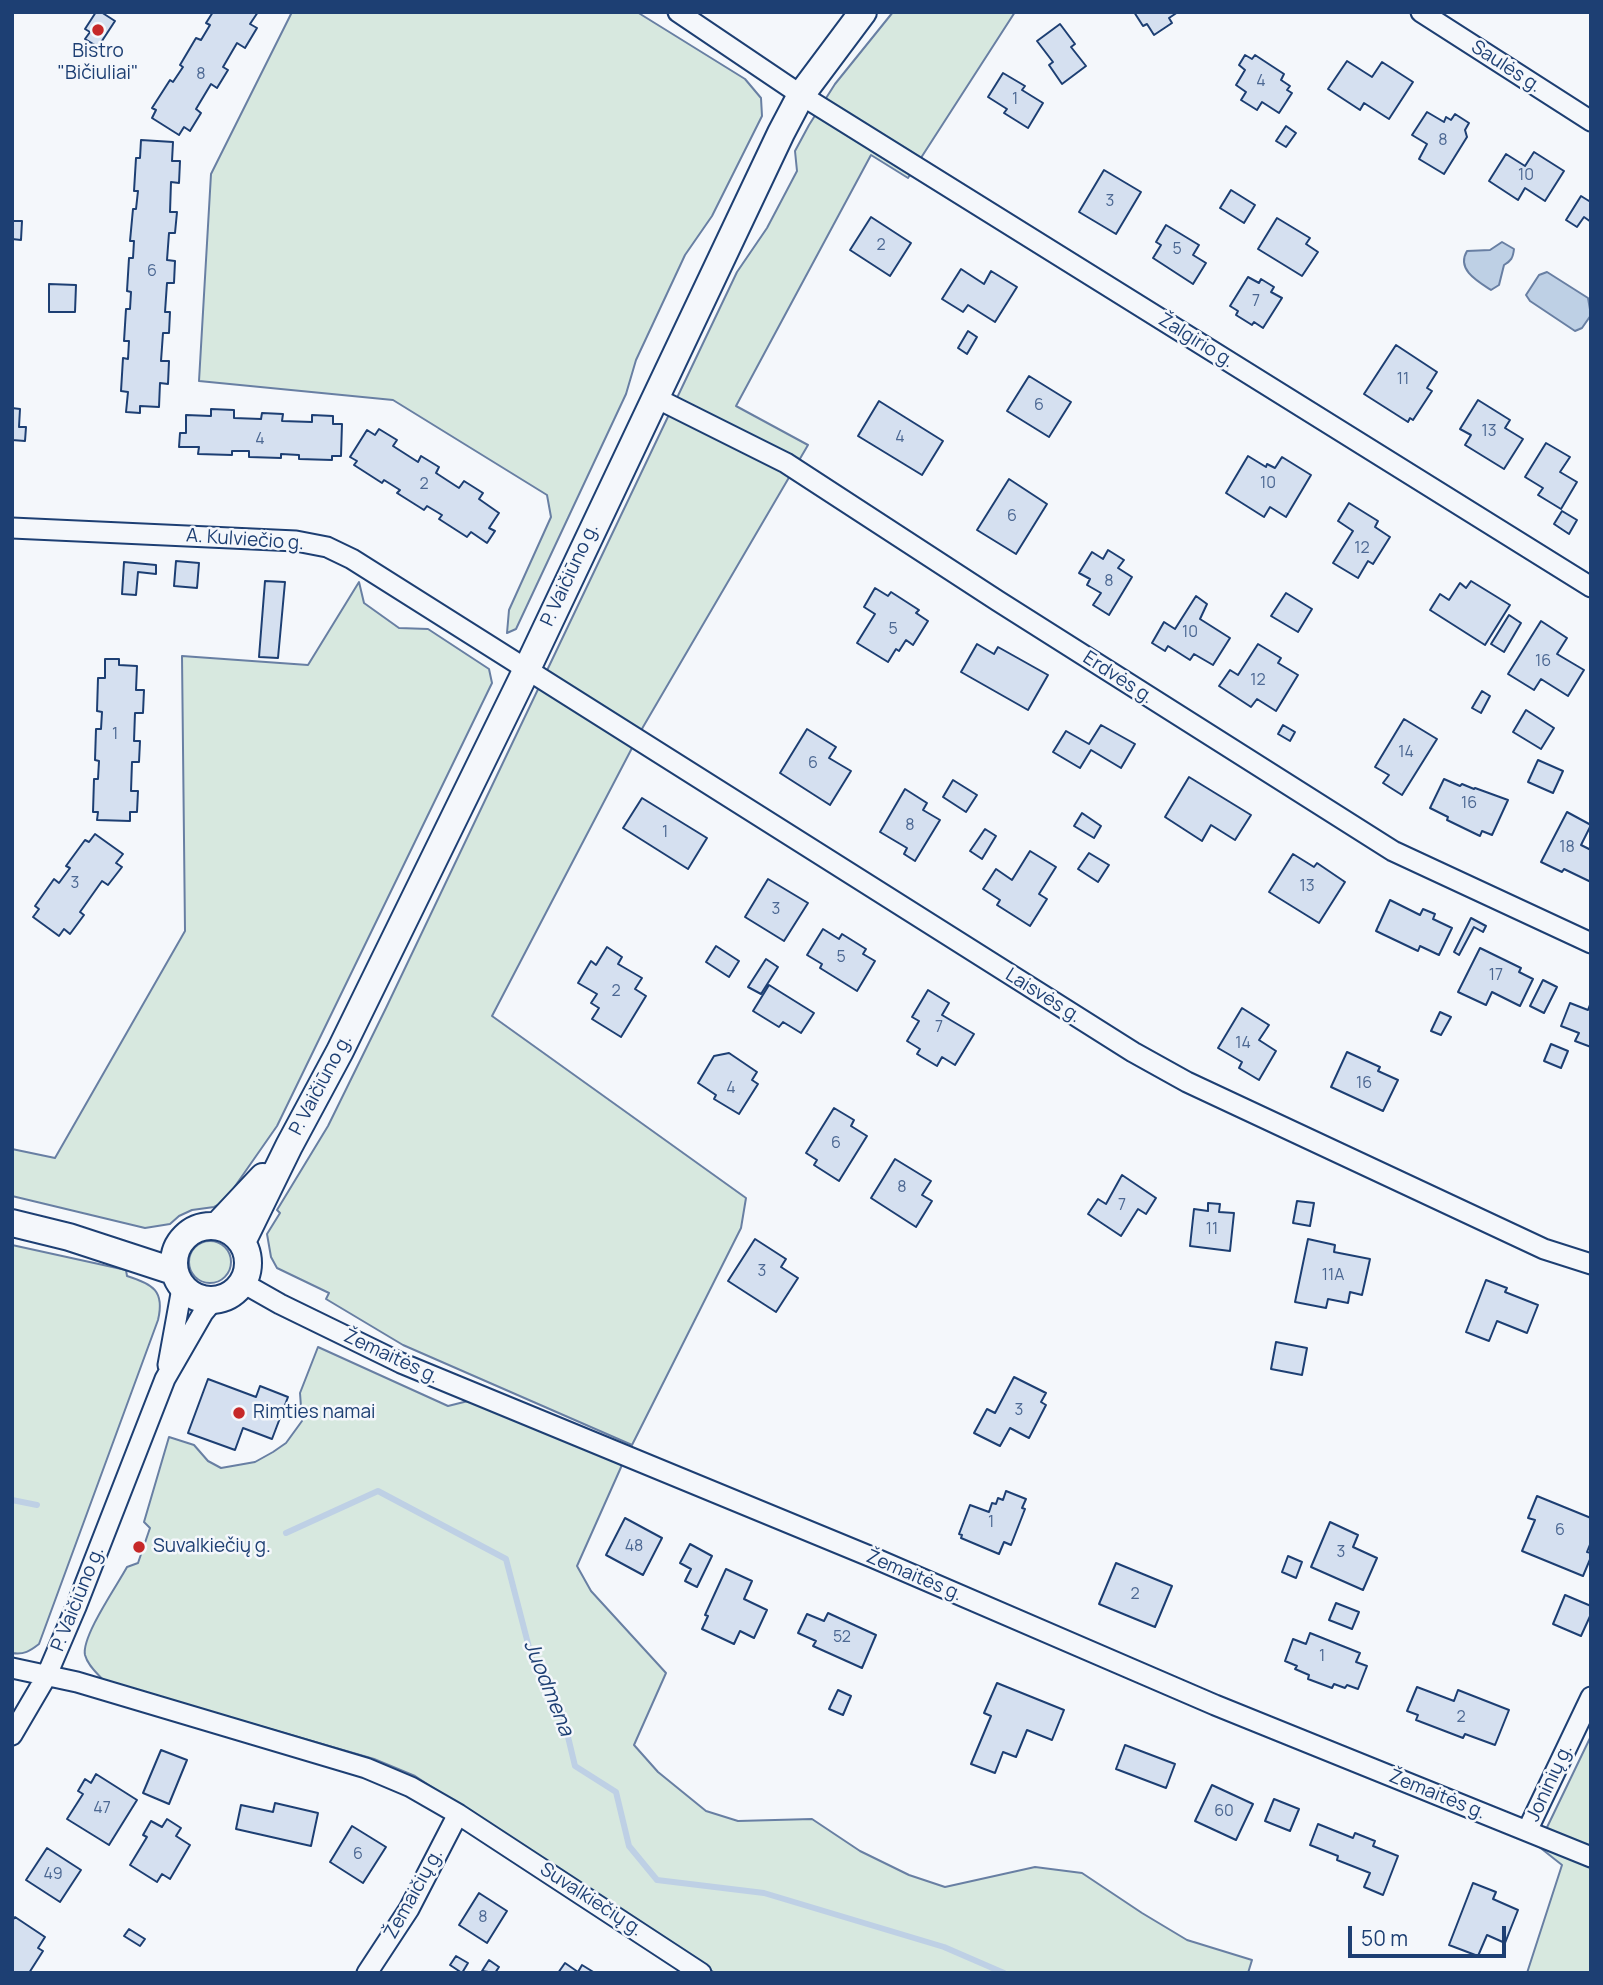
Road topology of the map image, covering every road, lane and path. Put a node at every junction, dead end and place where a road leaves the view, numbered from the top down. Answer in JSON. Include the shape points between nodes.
{"nodes":[{"id":1,"x":678,"y":12,"type":"edge"},
{"id":2,"x":863,"y":12,"type":"edge"},
{"id":3,"x":1420,"y":12,"type":"edge"},
{"id":4,"x":801,"y":95,"type":"junction"},
{"id":5,"x":1591,"y":121,"type":"edge"},
{"id":6,"x":654,"y":397,"type":"junction"},
{"id":7,"x":12,"y":527,"type":"edge"},
{"id":8,"x":1591,"y":587,"type":"edge"},
{"id":9,"x":527,"y":669,"type":"junction"},
{"id":10,"x":1591,"y":943,"type":"edge"},
{"id":11,"x":289,"y":1146,"type":"junction"},
{"id":12,"x":12,"y":1223,"type":"edge"},
{"id":13,"x":217,"y":1226,"type":"junction"},
{"id":14,"x":243,"y":1242,"type":"junction"},
{"id":15,"x":1591,"y":1264,"type":"edge"},
{"id":16,"x":178,"y":1268,"type":"junction"},
{"id":17,"x":243,"y":1283,"type":"junction"},
{"id":18,"x":213,"y":1301,"type":"junction"},
{"id":19,"x":166,"y":1380,"type":"junction"},
{"id":20,"x":12,"y":1668,"type":"edge"},
{"id":21,"x":46,"y":1677,"type":"junction"},
{"id":22,"x":1591,"y":1698,"type":"edge"},
{"id":23,"x":12,"y":1735,"type":"edge"},
{"id":24,"x":458,"y":1814,"type":"junction"},
{"id":25,"x":1527,"y":1831,"type":"junction"},
{"id":26,"x":1591,"y":1857,"type":"edge"},
{"id":27,"x":367,"y":1973,"type":"edge"},
{"id":28,"x":701,"y":1973,"type":"edge"}],
"edges":[{"from":1,"to":4,"type":"street","name":"Žalgirio g."},
{"from":2,"to":4,"type":"main road","name":"P. Vaičiūno g."},
{"from":3,"to":5,"type":"street","name":"Saulės g."},
{"from":4,"to":6,"type":"main road","name":"P. Vaičiūno g."},
{"from":4,"to":8,"type":"street","name":"Žalgirio g."},
{"from":6,"to":9,"type":"main road","name":"P. Vaičiūno g."},
{"from":6,"to":10,"type":"street","name":"Erdvės g.","via":[[786,463],[1393,851]]},
{"from":7,"to":9,"type":"street","name":"A. Kulviečio g.","via":[[296,541],[327,547]]},
{"from":9,"to":11,"type":"main road","name":"P. Vaičiūno g."},
{"from":9,"to":15,"type":"street","name":"Laisvės g.","via":[[1133,1052],[1187,1082],[1544,1249]]},
{"from":11,"to":13,"type":"main road","name":"P. Vaičiūno g."},
{"from":11,"to":14,"type":"main road","name":"P. Vaičiūno g."},
{"from":12,"to":16,"type":"main road"},
{"from":13,"to":14,"type":"main road","via":[[232,1231]]},
{"from":13,"to":16,"type":"main road","via":[[201,1226],[187,1233]]},
{"from":14,"to":17,"type":"main road","via":[[248,1269]]},
{"from":16,"to":18,"type":"main road","via":[[201,1300]]},
{"from":16,"to":19,"type":"street","name":"P. Vaičiūno g."},
{"from":17,"to":18,"type":"main road","via":[[230,1296]]},
{"from":17,"to":25,"type":"street","name":"Žemaitės g.","via":[[401,1363]]},
{"from":18,"to":19,"type":"street","name":"P. Vaičiūno g."},
{"from":19,"to":21,"type":"street","name":"P. Vaičiūno g."},
{"from":20,"to":21,"type":"street","name":"Suvalkiečių g."},
{"from":21,"to":23,"type":"street","name":"P. Vaičiūno g."},
{"from":21,"to":24,"type":"street","name":"Suvalkiečių g.","via":[[77,1682],[366,1768]]},
{"from":22,"to":25,"type":"street","name":"Joninių g."},
{"from":24,"to":27,"type":"street","name":"Žemaičių g.","via":[[409,1909]]},
{"from":24,"to":28,"type":"street","name":"Suvalkiečių g."},
{"from":25,"to":26,"type":"street","name":"Žemaitės g."}]}
